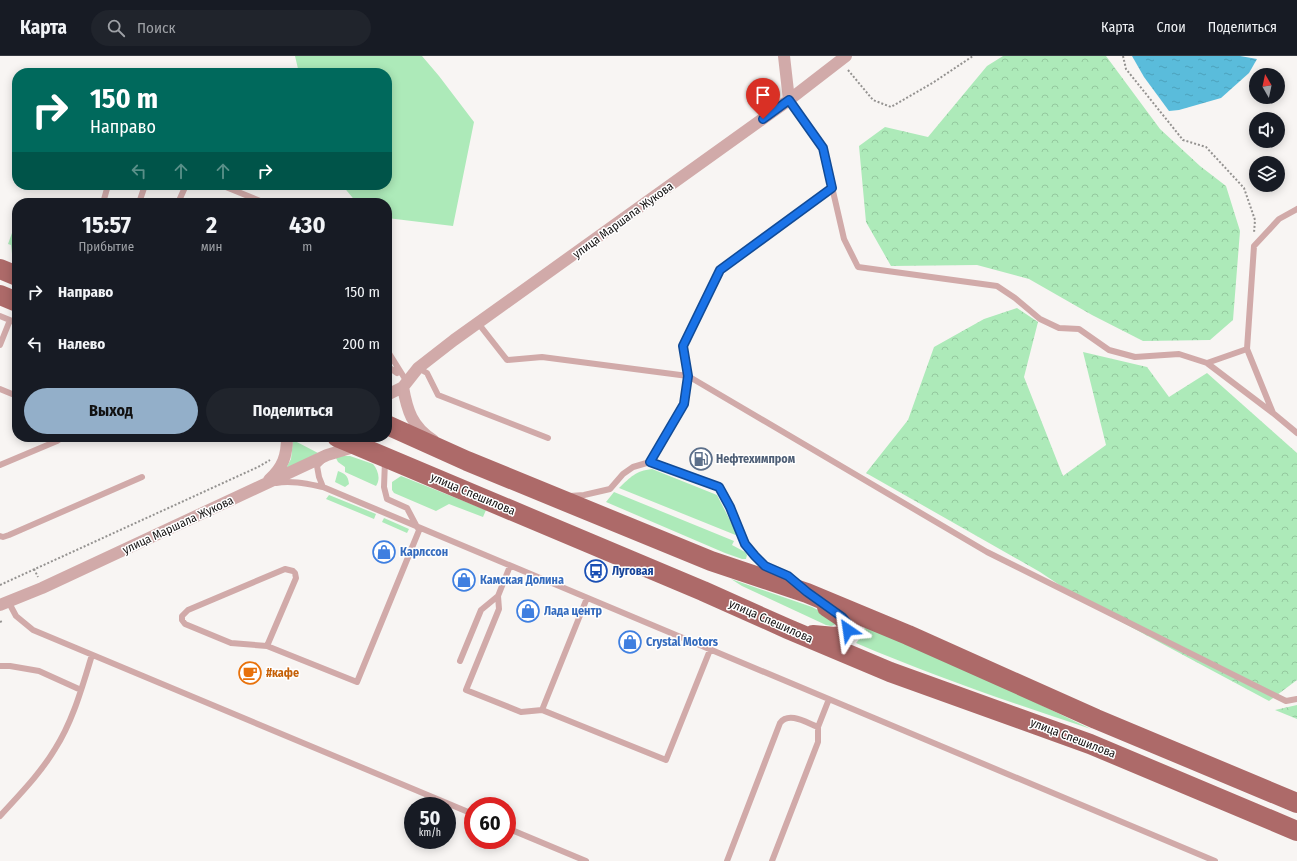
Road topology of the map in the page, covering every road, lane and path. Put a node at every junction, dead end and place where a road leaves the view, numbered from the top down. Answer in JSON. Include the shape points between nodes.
{"nodes":[{"id":1,"x":784,"y":56,"type":"edge"},
{"id":2,"x":973,"y":56,"type":"edge"},
{"id":3,"x":1122,"y":56,"type":"edge"},
{"id":4,"x":843,"y":58,"type":"edge"},
{"id":5,"x":789,"y":100,"type":"junction"},
{"id":6,"x":832,"y":188,"type":"junction"},
{"id":7,"x":233,"y":190,"type":"edge"},
{"id":8,"x":253,"y":198,"type":"edge"},
{"id":9,"x":1297,"y":209,"type":"edge"},
{"id":10,"x":1254,"y":246,"type":"junction"},
{"id":11,"x":0,"y":269,"type":"edge"},
{"id":12,"x":12,"y":274,"type":"edge"},
{"id":13,"x":0,"y":295,"type":"edge"},
{"id":14,"x":12,"y":309,"type":"edge"},
{"id":15,"x":12,"y":312,"type":"edge"},
{"id":16,"x":12,"y":315,"type":"edge"},
{"id":17,"x":0,"y":316,"type":"edge"},
{"id":18,"x":478,"y":323,"type":"junction"},
{"id":19,"x":3,"y":331,"type":"edge"},
{"id":20,"x":0,"y":345,"type":"edge"},
{"id":21,"x":1247,"y":349,"type":"junction"},
{"id":22,"x":392,"y":360,"type":"edge"},
{"id":23,"x":1207,"y":363,"type":"junction"},
{"id":24,"x":418,"y":368,"type":"junction"},
{"id":25,"x":392,"y":370,"type":"edge"},
{"id":26,"x":397,"y":373,"type":"dead end"},
{"id":27,"x":688,"y":376,"type":"junction"},
{"id":28,"x":405,"y":385,"type":"junction"},
{"id":29,"x":0,"y":389,"type":"edge"},
{"id":30,"x":392,"y":392,"type":"edge"},
{"id":31,"x":12,"y":394,"type":"edge"},
{"id":32,"x":1273,"y":413,"type":"junction"},
{"id":33,"x":392,"y":427,"type":"edge"},
{"id":34,"x":1297,"y":434,"type":"edge"},
{"id":35,"x":548,"y":438,"type":"dead end"},
{"id":36,"x":52,"y":442,"type":"edge"},
{"id":37,"x":287,"y":442,"type":"edge"},
{"id":38,"x":349,"y":442,"type":"edge"},
{"id":39,"x":358,"y":446,"type":"junction"},
{"id":40,"x":327,"y":455,"type":"junction"},
{"id":41,"x":275,"y":457,"type":"dead end"},
{"id":42,"x":385,"y":458,"type":"junction"},
{"id":43,"x":467,"y":461,"type":"junction"},
{"id":44,"x":650,"y":462,"type":"junction"},
{"id":45,"x":0,"y":465,"type":"edge"},
{"id":46,"x":142,"y":477,"type":"dead end"},
{"id":47,"x":260,"y":487,"type":"junction"},
{"id":48,"x":323,"y":487,"type":"junction"},
{"id":49,"x":543,"y":492,"type":"junction"},
{"id":50,"x":418,"y":527,"type":"junction"},
{"id":51,"x":0,"y":536,"type":"edge"},
{"id":52,"x":510,"y":566,"type":"junction"},
{"id":53,"x":34,"y":569,"type":"junction"},
{"id":54,"x":39,"y":580,"type":"dead end"},
{"id":55,"x":0,"y":585,"type":"edge"},
{"id":56,"x":807,"y":592,"type":"junction"},
{"id":57,"x":498,"y":596,"type":"junction"},
{"id":58,"x":587,"y":598,"type":"junction"},
{"id":59,"x":4,"y":603,"type":"edge"},
{"id":60,"x":788,"y":629,"type":"junction"},
{"id":61,"x":267,"y":646,"type":"junction"},
{"id":62,"x":710,"y":650,"type":"junction"},
{"id":63,"x":92,"y":655,"type":"junction"},
{"id":64,"x":460,"y":661,"type":"dead end"},
{"id":65,"x":0,"y":666,"type":"edge"},
{"id":66,"x":81,"y":690,"type":"junction"},
{"id":67,"x":829,"y":699,"type":"junction"},
{"id":68,"x":1297,"y":699,"type":"edge"},
{"id":69,"x":542,"y":710,"type":"junction"},
{"id":70,"x":818,"y":728,"type":"junction"},
{"id":71,"x":1297,"y":803,"type":"edge"},
{"id":72,"x":464,"y":810,"type":"edge"},
{"id":73,"x":0,"y":816,"type":"edge"},
{"id":74,"x":1297,"y":831,"type":"edge"},
{"id":75,"x":516,"y":832,"type":"edge"},
{"id":76,"x":586,"y":861,"type":"edge"},
{"id":77,"x":727,"y":861,"type":"edge"},
{"id":78,"x":772,"y":861,"type":"edge"},
{"id":79,"x":1215,"y":861,"type":"edge"}],
"edges":[{"from":1,"to":5,"type":"street"},
{"from":2,"to":4,"type":"path","via":[[891,107],[873,100]]},
{"from":3,"to":10,"type":"path","via":[[1126,69],[1183,140],[1206,147],[1244,188],[1255,220]]},
{"from":4,"to":5,"type":"street","name":"улица Маршала Жукова"},
{"from":5,"to":6,"type":"lane","via":[[823,148]]},
{"from":5,"to":18,"type":"street","name":"улица Маршала Жукова"},
{"from":6,"to":23,"type":"lane","via":[[844,239],[858,267],[998,286],[1040,319],[1059,328],[1079,329],[1109,350],[1135,357],[1179,354]]},
{"from":6,"to":27,"type":"lane","via":[[720,270],[683,346]]},
{"from":7,"to":8,"type":"lane"},
{"from":9,"to":10,"type":"lane","via":[[1279,219]]},
{"from":10,"to":21,"type":"lane"},
{"from":11,"to":12,"type":"main road"},
{"from":13,"to":14,"type":"main road"},
{"from":15,"to":17,"type":"lane"},
{"from":16,"to":19,"type":"lane"},
{"from":18,"to":24,"type":"street","name":"улица Маршала Жукова"},
{"from":18,"to":27,"type":"lane","via":[[507,360],[542,357]]},
{"from":19,"to":20,"type":"lane"},
{"from":21,"to":23,"type":"lane"},
{"from":21,"to":32,"type":"lane"},
{"from":22,"to":28,"type":"lane"},
{"from":23,"to":32,"type":"lane"},
{"from":24,"to":28,"type":"street","name":"улица Маршала Жукова"},
{"from":24,"to":35,"type":"lane","via":[[428,373],[438,395]]},
{"from":25,"to":26,"type":"lane"},
{"from":27,"to":44,"type":"lane","via":[[684,404]]},
{"from":27,"to":68,"type":"lane","via":[[987,552],[1286,701]]},
{"from":28,"to":30,"type":"street"},
{"from":28,"to":43,"type":"street","via":[[406,406],[414,422],[429,437]]},
{"from":29,"to":31,"type":"lane"},
{"from":32,"to":34,"type":"lane"},
{"from":33,"to":43,"type":"main road","name":"улица Спешилова"},
{"from":36,"to":45,"type":"lane"},
{"from":37,"to":47,"type":"street","via":[[287,449],[278,471]]},
{"from":38,"to":39,"type":"main road","name":"улица Спешилова"},
{"from":39,"to":40,"type":"street","name":"улица Маршала Жукова"},
{"from":39,"to":42,"type":"main road","name":"улица Спешилова"},
{"from":40,"to":47,"type":"street","name":"улица Маршала Жукова"},
{"from":40,"to":48,"type":"lane","via":[[317,466]]},
{"from":41,"to":53,"type":"path"},
{"from":42,"to":50,"type":"lane","via":[[384,487],[387,499],[407,508]]},
{"from":42,"to":60,"type":"main road","name":"улица Спешилова"},
{"from":43,"to":49,"type":"main road","name":"улица Спешилова"},
{"from":44,"to":49,"type":"lane","via":[[628,470],[610,489],[569,496]]},
{"from":44,"to":56,"type":"lane","via":[[719,487],[745,544],[755,556],[765,566],[788,576]]},
{"from":46,"to":51,"type":"lane","via":[[9,535]]},
{"from":47,"to":48,"type":"lane","via":[[283,482]]},
{"from":47,"to":59,"type":"street","name":"улица Маршала Жукова","via":[[42,588]]},
{"from":48,"to":50,"type":"lane"},
{"from":49,"to":56,"type":"main road","name":"улица Спешилова","via":[[711,560]]},
{"from":50,"to":52,"type":"lane"},
{"from":50,"to":61,"type":"lane","via":[[357,682]]},
{"from":52,"to":57,"type":"lane"},
{"from":52,"to":58,"type":"lane"},
{"from":53,"to":54,"type":"path"},
{"from":53,"to":55,"type":"path"},
{"from":56,"to":60,"type":"main road","via":[[842,617],[847,623],[848,630],[844,635],[835,637]]},
{"from":56,"to":71,"type":"main road","name":"улица Спешилова","via":[[1096,719]]},
{"from":57,"to":64,"type":"lane","via":[[481,610]]},
{"from":57,"to":69,"type":"lane","via":[[499,609],[466,690],[521,712]]},
{"from":58,"to":62,"type":"lane"},
{"from":58,"to":69,"type":"lane"},
{"from":59,"to":63,"type":"lane","via":[[33,630]]},
{"from":60,"to":74,"type":"main road","name":"улица Спешилова","via":[[890,672],[1090,744]]},
{"from":61,"to":61,"type":"lane","via":[[296,578],[295,573],[290,570],[280,570],[188,610],[182,616],[184,624],[231,643]]},
{"from":62,"to":67,"type":"lane"},
{"from":62,"to":69,"type":"lane","via":[[666,760]]},
{"from":63,"to":66,"type":"lane"},
{"from":63,"to":72,"type":"lane"},
{"from":65,"to":66,"type":"lane","via":[[39,671]]},
{"from":66,"to":73,"type":"lane","via":[[72,718],[55,749],[30,783]]},
{"from":67,"to":70,"type":"lane"},
{"from":67,"to":79,"type":"lane"},
{"from":70,"to":77,"type":"lane","via":[[786,717],[780,723]]},
{"from":70,"to":78,"type":"lane","via":[[818,742]]},
{"from":75,"to":76,"type":"lane"}]}
